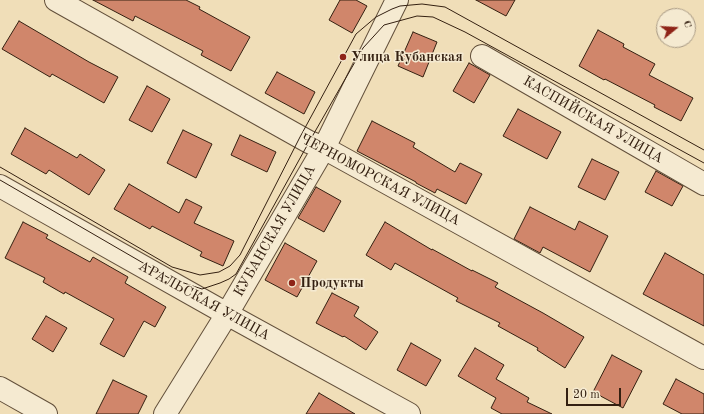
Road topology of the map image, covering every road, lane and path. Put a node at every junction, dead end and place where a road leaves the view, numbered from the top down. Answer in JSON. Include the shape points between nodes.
{"nodes":[{"id":1,"x":56,"y":0,"type":"edge"},
{"id":2,"x":397,"y":0,"type":"edge"},
{"id":3,"x":482,"y":56,"type":"dead end"},
{"id":4,"x":324,"y":148,"type":"junction"},
{"id":5,"x":704,"y":184,"type":"edge"},
{"id":6,"x":0,"y":186,"type":"edge"},
{"id":7,"x":227,"y":314,"type":"junction"},
{"id":8,"x":704,"y":358,"type":"edge"},
{"id":9,"x":0,"y":388,"type":"edge"},
{"id":10,"x":46,"y":414,"type":"edge"},
{"id":11,"x":165,"y":414,"type":"edge"},
{"id":12,"x":409,"y":414,"type":"edge"}],
"edges":[{"from":1,"to":4,"type":"street","name":"ЧЕРНОМОРСКАЯ УЛИЦА"},
{"from":2,"to":4,"type":"street","name":"КУБАНСКАЯ УЛИЦА"},
{"from":3,"to":5,"type":"street","name":"КАСПИЙСКАЯ УЛИЦА"},
{"from":4,"to":7,"type":"street","name":"КУБАНСКАЯ УЛИЦА"},
{"from":4,"to":8,"type":"street","name":"ЧЕРНОМОРСКАЯ УЛИЦА"},
{"from":6,"to":7,"type":"street","name":"АРАЛЬСКАЯ УЛИЦА"},
{"from":7,"to":11,"type":"street","name":"КУБАНСКАЯ УЛИЦА"},
{"from":7,"to":12,"type":"street","name":"АРАЛЬСКАЯ УЛИЦА"},
{"from":9,"to":10,"type":"street"}]}
